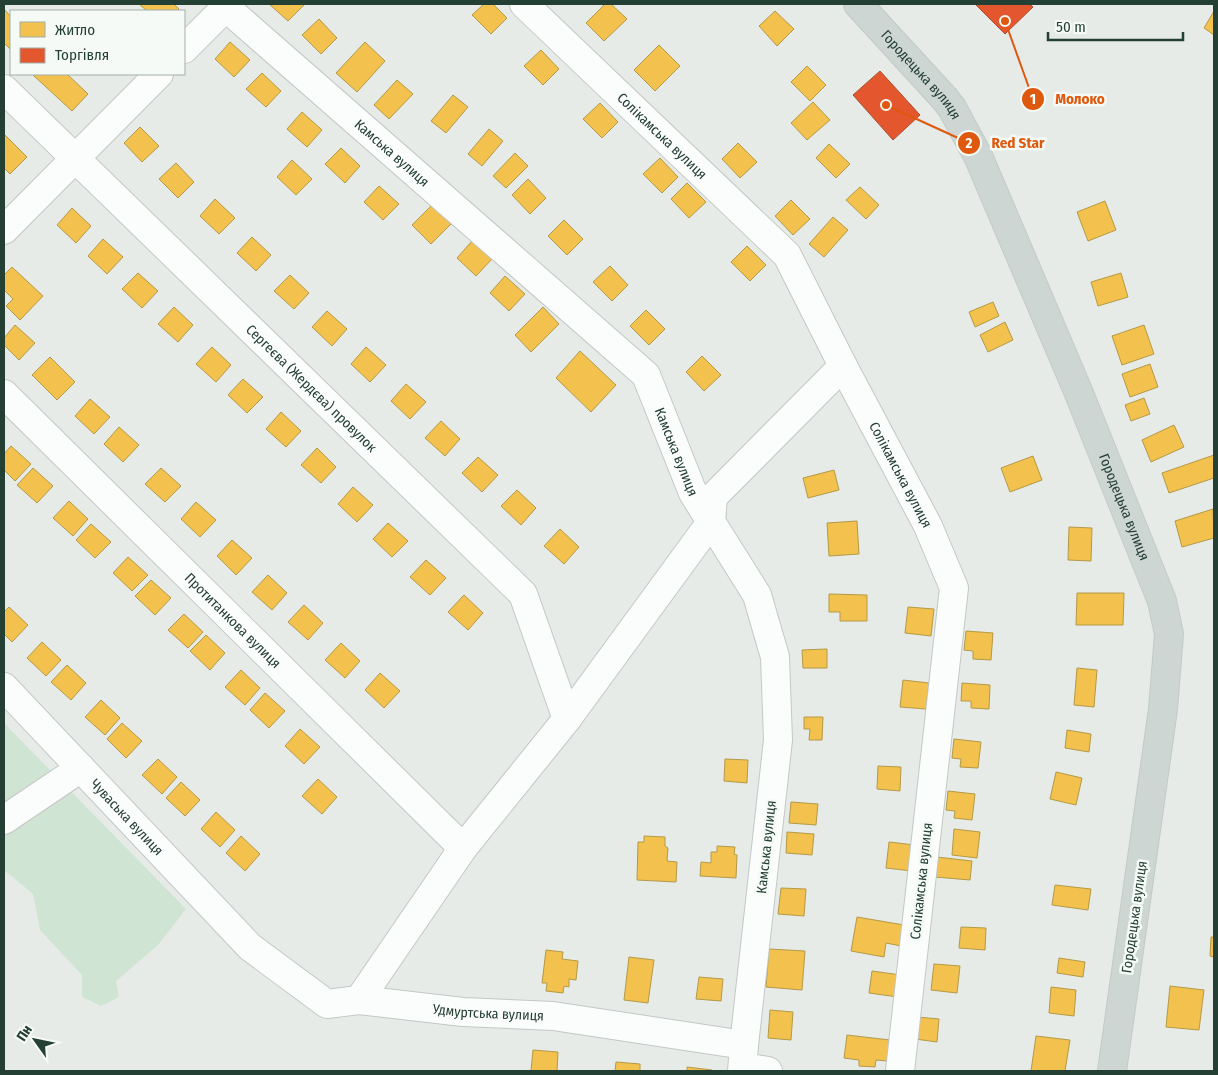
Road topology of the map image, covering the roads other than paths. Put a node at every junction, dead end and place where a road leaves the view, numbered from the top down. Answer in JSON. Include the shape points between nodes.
{"nodes":[{"id":1,"x":524,"y":4,"type":"edge"},
{"id":2,"x":858,"y":4,"type":"edge"},
{"id":3,"x":225,"y":5,"type":"edge"},
{"id":4,"x":185,"y":48,"type":"edge"},
{"id":5,"x":158,"y":75,"type":"edge"},
{"id":6,"x":4,"y":89,"type":"edge"},
{"id":7,"x":74,"y":159,"type":"junction"},
{"id":8,"x":4,"y":230,"type":"edge"},
{"id":9,"x":843,"y":366,"type":"junction"},
{"id":10,"x":4,"y":394,"type":"edge"},
{"id":11,"x":711,"y":522,"type":"junction"},
{"id":12,"x":4,"y":687,"type":"edge"},
{"id":13,"x":566,"y":719,"type":"junction"},
{"id":14,"x":81,"y":768,"type":"junction"},
{"id":15,"x":4,"y":820,"type":"edge"},
{"id":16,"x":463,"y":848,"type":"junction"},
{"id":17,"x":250,"y":947,"type":"joint"},
{"id":18,"x":359,"y":1000,"type":"junction"},
{"id":19,"x":749,"y":1064,"type":"edge"},
{"id":20,"x":900,"y":1071,"type":"edge"},
{"id":21,"x":1112,"y":1071,"type":"edge"}],
"edges":[{"from":1,"to":9,"type":"street","name":"Солікамська вулиця","via":[[787,255]]},
{"from":2,"to":21,"type":"main road","name":"Городецька вулиця","via":[[945,99],[978,156],[1078,391],[1162,601],[1169,634],[1163,709]]},
{"from":3,"to":4,"type":"street"},
{"from":3,"to":11,"type":"street","name":"Камська вулиця","via":[[646,375],[693,493]]},
{"from":5,"to":7,"type":"street"},
{"from":6,"to":7,"type":"street","name":"Сергеєва (Жердєва) провулок"},
{"from":7,"to":8,"type":"street"},
{"from":7,"to":13,"type":"street","name":"Сергеєва (Жердєва) провулок","via":[[523,594]]},
{"from":9,"to":11,"type":"street","via":[[713,498]]},
{"from":9,"to":20,"type":"street","name":"Солікамська вулиця","via":[[928,526],[954,588]]},
{"from":10,"to":16,"type":"street","name":"Протитанкова вулиця"},
{"from":11,"to":13,"type":"street"},
{"from":11,"to":19,"type":"street","name":"Камська вулиця","via":[[757,595],[775,657],[778,740]]},
{"from":12,"to":14,"type":"street","name":"Чуваська вулиця"},
{"from":13,"to":16,"type":"street"},
{"from":14,"to":15,"type":"street"},
{"from":14,"to":17,"type":"street","name":"Чуваська вулиця"},
{"from":16,"to":18,"type":"street"},
{"from":17,"to":18,"type":"street","name":"Удмуртська вулиця","via":[[327,1004]]},
{"from":18,"to":19,"type":"street","name":"Удмуртська вулиця","via":[[463,1012],[553,1016]]}]}
